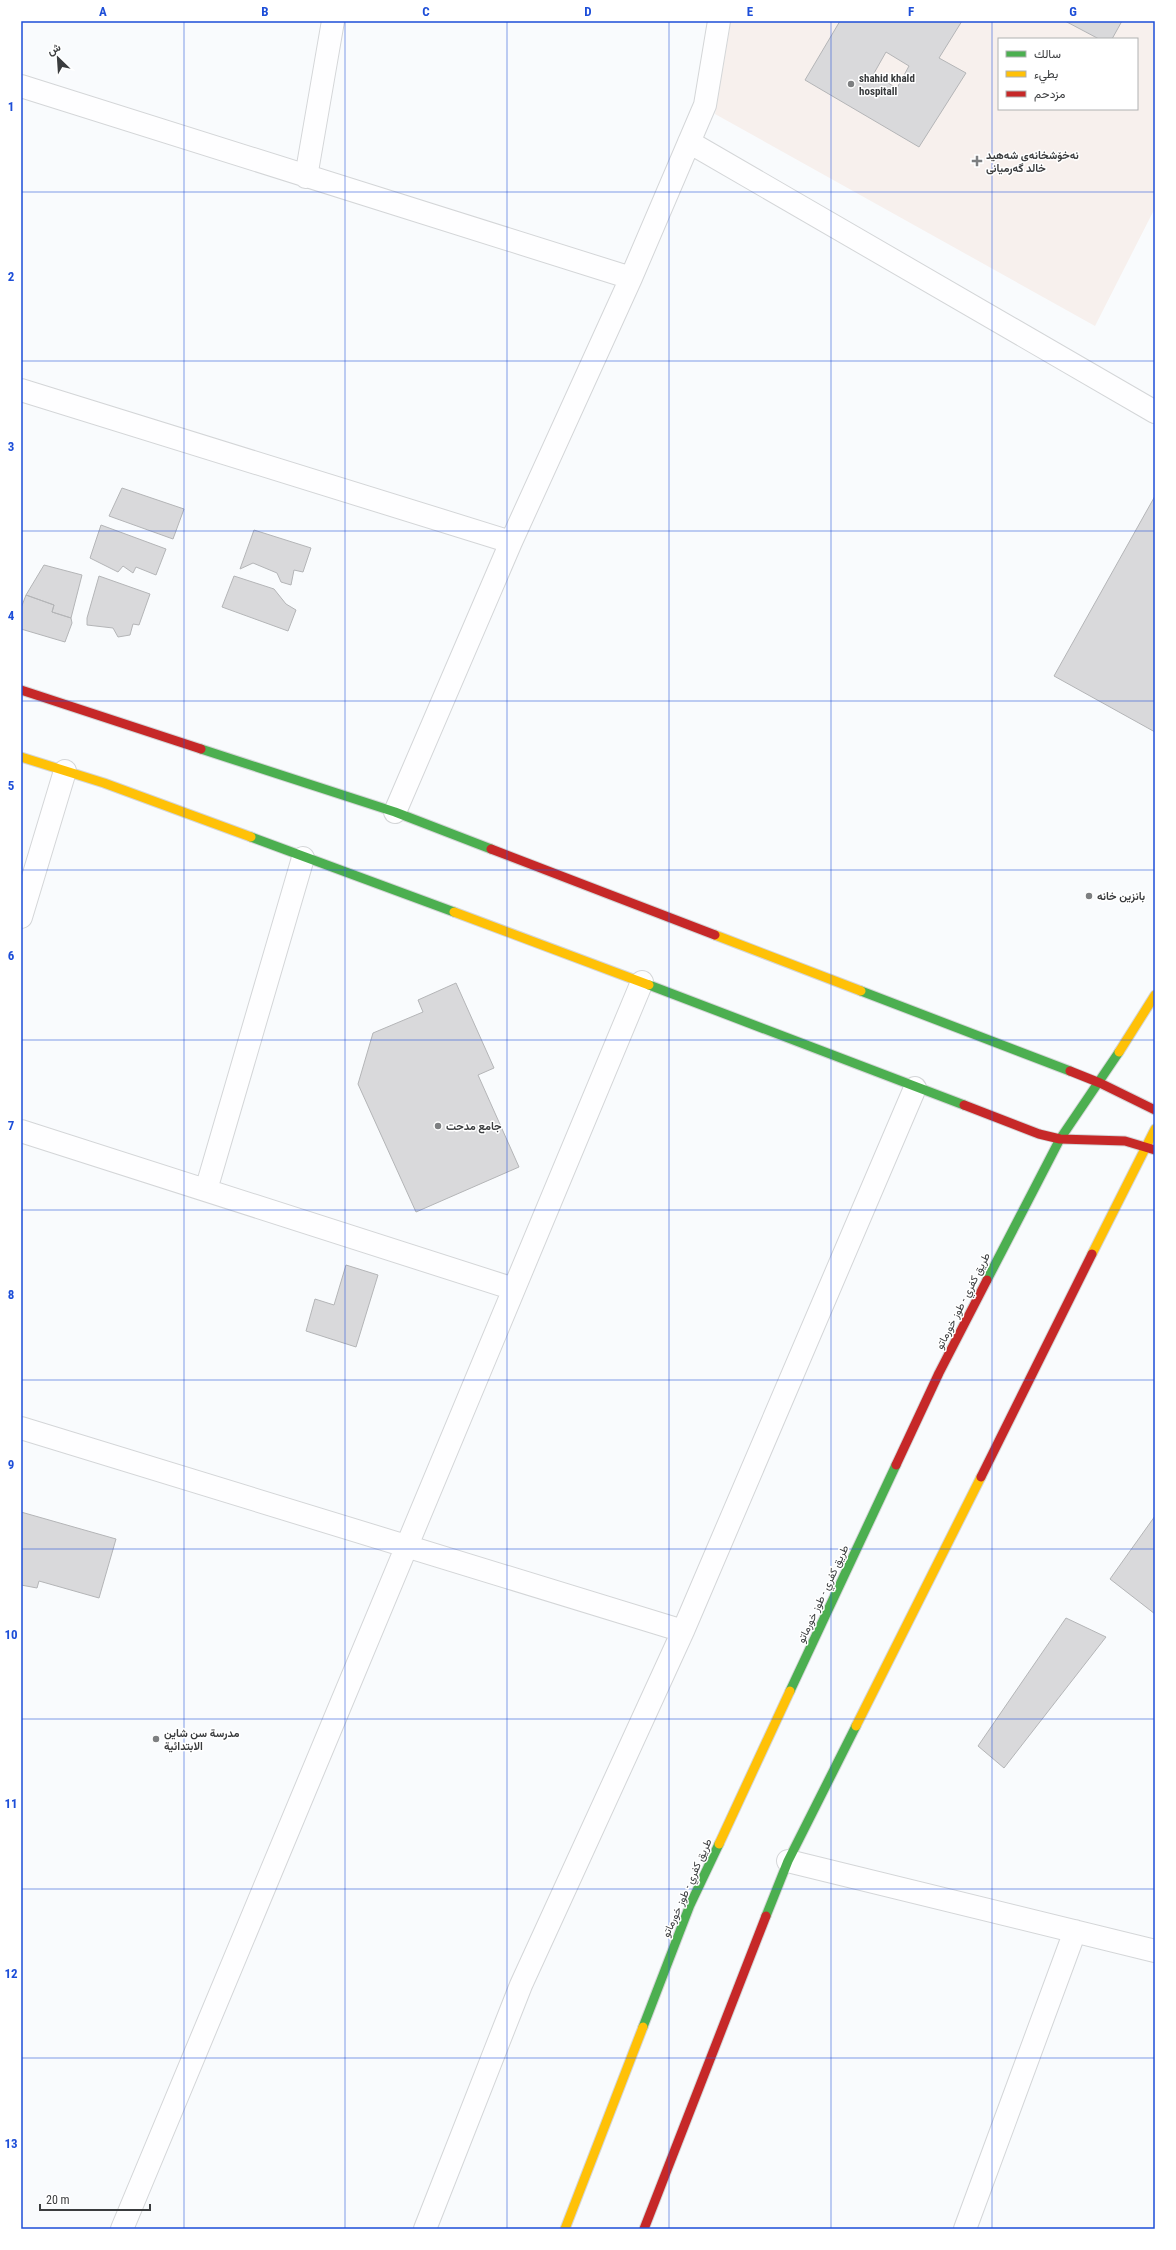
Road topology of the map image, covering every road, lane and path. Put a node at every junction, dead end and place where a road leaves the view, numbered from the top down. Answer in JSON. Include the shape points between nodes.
{"nodes":[{"id":1,"x":333,"y":21,"type":"edge"},
{"id":2,"x":719,"y":21,"type":"edge"},
{"id":3,"x":21,"y":86,"type":"edge"},
{"id":4,"x":689,"y":142,"type":"junction"},
{"id":5,"x":306,"y":177,"type":"junction"},
{"id":6,"x":632,"y":278,"type":"junction"},
{"id":7,"x":21,"y":390,"type":"edge"},
{"id":8,"x":1155,"y":412,"type":"edge"},
{"id":9,"x":511,"y":542,"type":"junction"},
{"id":10,"x":21,"y":690,"type":"edge"},
{"id":11,"x":21,"y":757,"type":"edge"},
{"id":12,"x":65,"y":771,"type":"junction"},
{"id":13,"x":395,"y":812,"type":"junction"},
{"id":14,"x":303,"y":858,"type":"junction"},
{"id":15,"x":21,"y":917,"type":"edge"},
{"id":16,"x":642,"y":982,"type":"junction"},
{"id":17,"x":1155,"y":995,"type":"edge"},
{"id":18,"x":1100,"y":1083,"type":"junction"},
{"id":19,"x":915,"y":1088,"type":"junction"},
{"id":20,"x":1155,"y":1110,"type":"edge"},
{"id":21,"x":1155,"y":1129,"type":"edge"},
{"id":22,"x":21,"y":1131,"type":"edge"},
{"id":23,"x":1060,"y":1139,"type":"junction"},
{"id":24,"x":1151,"y":1148,"type":"edge"},
{"id":25,"x":206,"y":1190,"type":"junction"},
{"id":26,"x":514,"y":1289,"type":"junction"},
{"id":27,"x":21,"y":1428,"type":"edge"},
{"id":28,"x":407,"y":1545,"type":"junction"},
{"id":29,"x":683,"y":1631,"type":"junction"},
{"id":30,"x":788,"y":1861,"type":"junction"},
{"id":31,"x":1075,"y":1932,"type":"junction"},
{"id":32,"x":1155,"y":1952,"type":"edge"},
{"id":33,"x":122,"y":2229,"type":"edge"},
{"id":34,"x":425,"y":2229,"type":"edge"},
{"id":35,"x":565,"y":2229,"type":"edge"},
{"id":36,"x":644,"y":2229,"type":"edge"},
{"id":37,"x":965,"y":2229,"type":"edge"}],
"edges":[{"from":1,"to":5,"type":"street"},
{"from":2,"to":4,"type":"street","via":[[705,105]]},
{"from":3,"to":5,"type":"street"},
{"from":4,"to":6,"type":"street"},
{"from":4,"to":8,"type":"street"},
{"from":5,"to":6,"type":"street"},
{"from":6,"to":9,"type":"street"},
{"from":7,"to":9,"type":"street"},
{"from":9,"to":13,"type":"street"},
{"from":10,"to":13,"type":"main road"},
{"from":11,"to":12,"type":"main road"},
{"from":12,"to":14,"type":"main road","via":[[104,783]]},
{"from":12,"to":15,"type":"street"},
{"from":13,"to":18,"type":"main road"},
{"from":14,"to":16,"type":"main road"},
{"from":14,"to":25,"type":"street"},
{"from":16,"to":19,"type":"main road"},
{"from":16,"to":26,"type":"street"},
{"from":17,"to":18,"type":"main road","name":"طريق كفري - طوز خورماتو"},
{"from":18,"to":20,"type":"main road"},
{"from":18,"to":23,"type":"main road","name":"طريق كفري - طوز خورماتو"},
{"from":19,"to":23,"type":"main road","via":[[1039,1134]]},
{"from":19,"to":29,"type":"street"},
{"from":21,"to":24,"type":"main road"},
{"from":22,"to":25,"type":"street"},
{"from":23,"to":24,"type":"main road","via":[[1125,1141]]},
{"from":23,"to":35,"type":"main road","name":"طريق كفري - طوز خورماتو","via":[[939,1373],[690,1905]]},
{"from":24,"to":30,"type":"main road"},
{"from":25,"to":26,"type":"street"},
{"from":26,"to":28,"type":"street"},
{"from":27,"to":28,"type":"street"},
{"from":28,"to":29,"type":"street"},
{"from":28,"to":33,"type":"street"},
{"from":29,"to":34,"type":"street","via":[[521,1985]]},
{"from":30,"to":31,"type":"street"},
{"from":30,"to":36,"type":"main road"},
{"from":31,"to":32,"type":"street"},
{"from":31,"to":37,"type":"street"}]}
